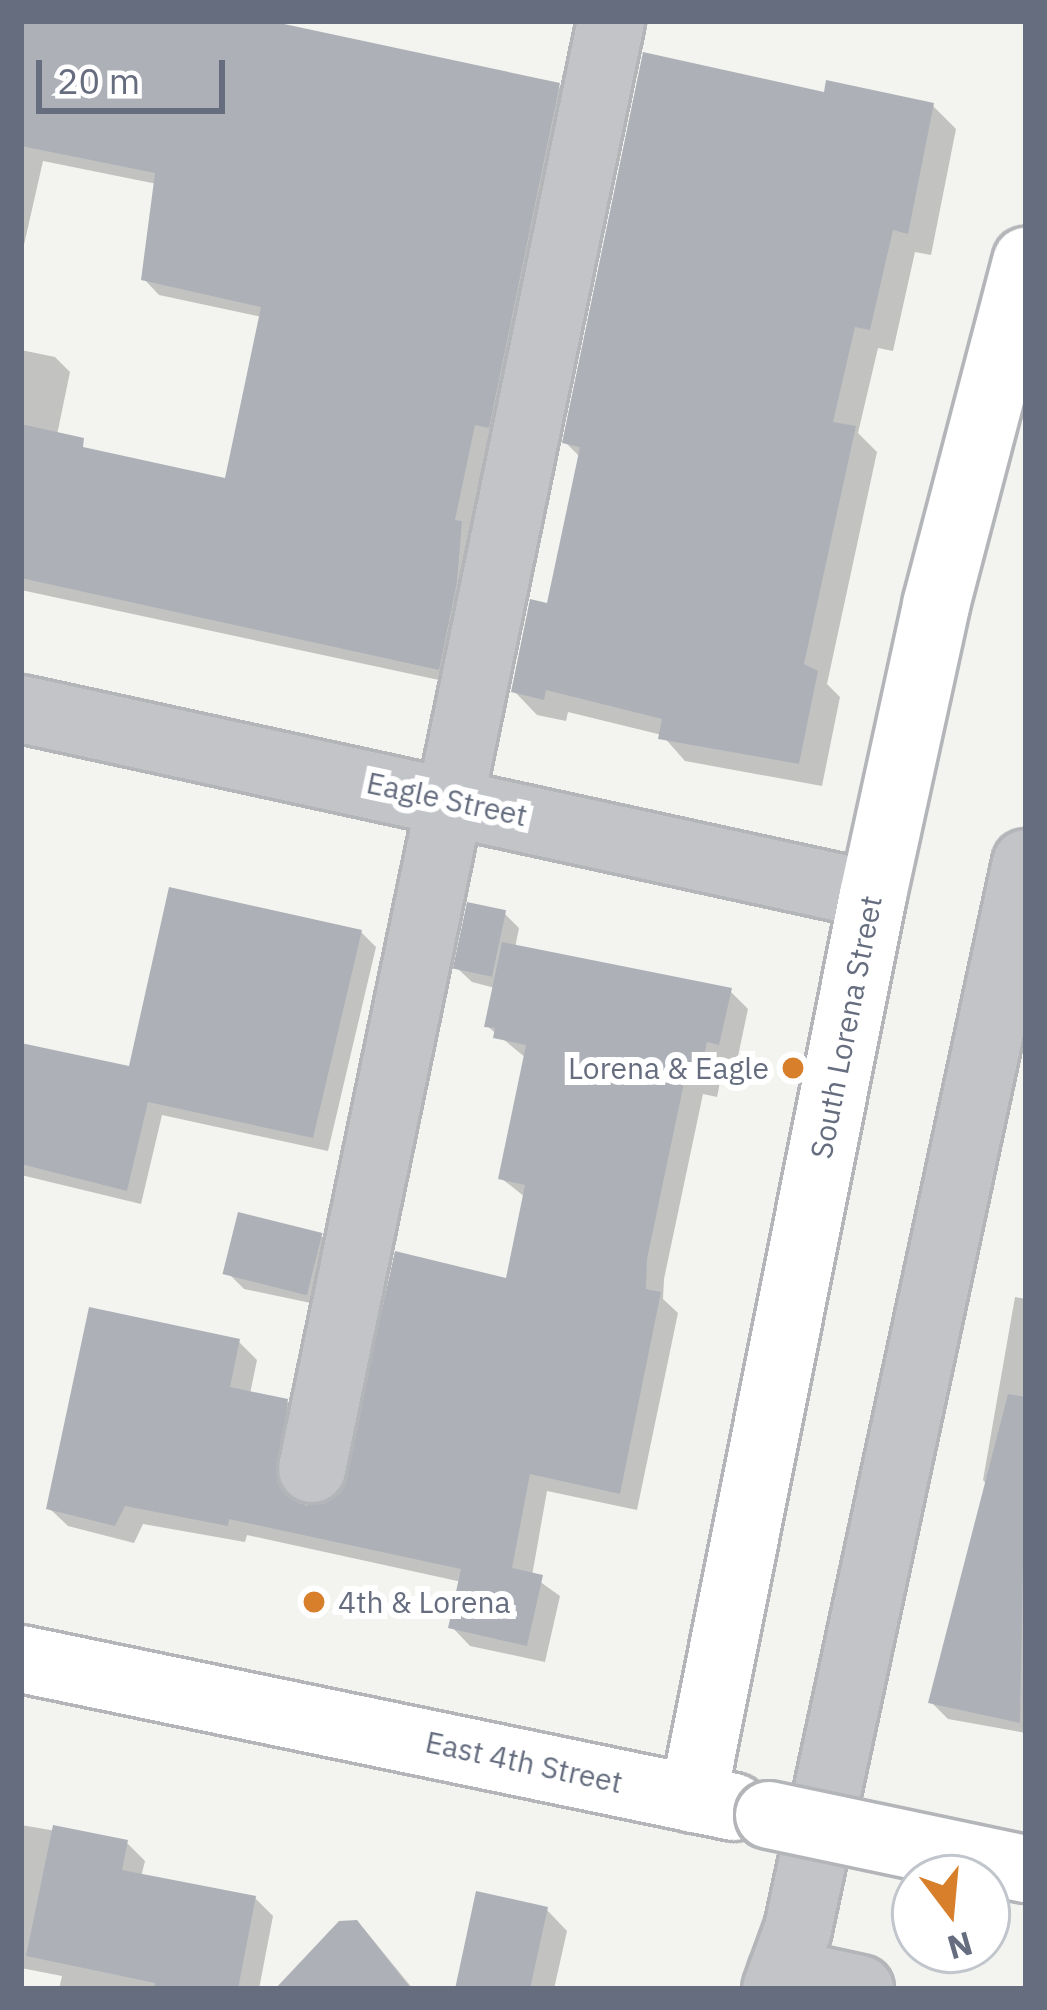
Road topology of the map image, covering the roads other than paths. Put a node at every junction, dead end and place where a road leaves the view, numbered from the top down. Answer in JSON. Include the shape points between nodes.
{"nodes":[{"id":1,"x":611,"y":21,"type":"edge"},
{"id":2,"x":1026,"y":261,"type":"edge"},
{"id":3,"x":21,"y":709,"type":"edge"},
{"id":4,"x":450,"y":799,"type":"junction"},
{"id":5,"x":1026,"y":863,"type":"edge"},
{"id":6,"x":873,"y":895,"type":"junction"},
{"id":7,"x":312,"y":1469,"type":"dead end"},
{"id":8,"x":21,"y":1659,"type":"edge"},
{"id":9,"x":693,"y":1799,"type":"junction"},
{"id":10,"x":1026,"y":1869,"type":"edge"},
{"id":11,"x":779,"y":1981,"type":"edge"},
{"id":12,"x":860,"y":1989,"type":"edge"}],
"edges":[{"from":1,"to":4,"type":"street"},
{"from":2,"to":6,"type":"main road","name":"South Lorena Street","via":[[936,604]]},
{"from":3,"to":4,"type":"street","name":"Eagle Street"},
{"from":4,"to":6,"type":"street","name":"Eagle Street"},
{"from":4,"to":7,"type":"street"},
{"from":5,"to":11,"type":"street"},
{"from":6,"to":9,"type":"main road","name":"South Lorena Street"},
{"from":8,"to":9,"type":"main road","name":"East 4th Street"},
{"from":9,"to":10,"type":"main road","name":"East 4th Street","bridge":true},
{"from":11,"to":12,"type":"street"}]}
